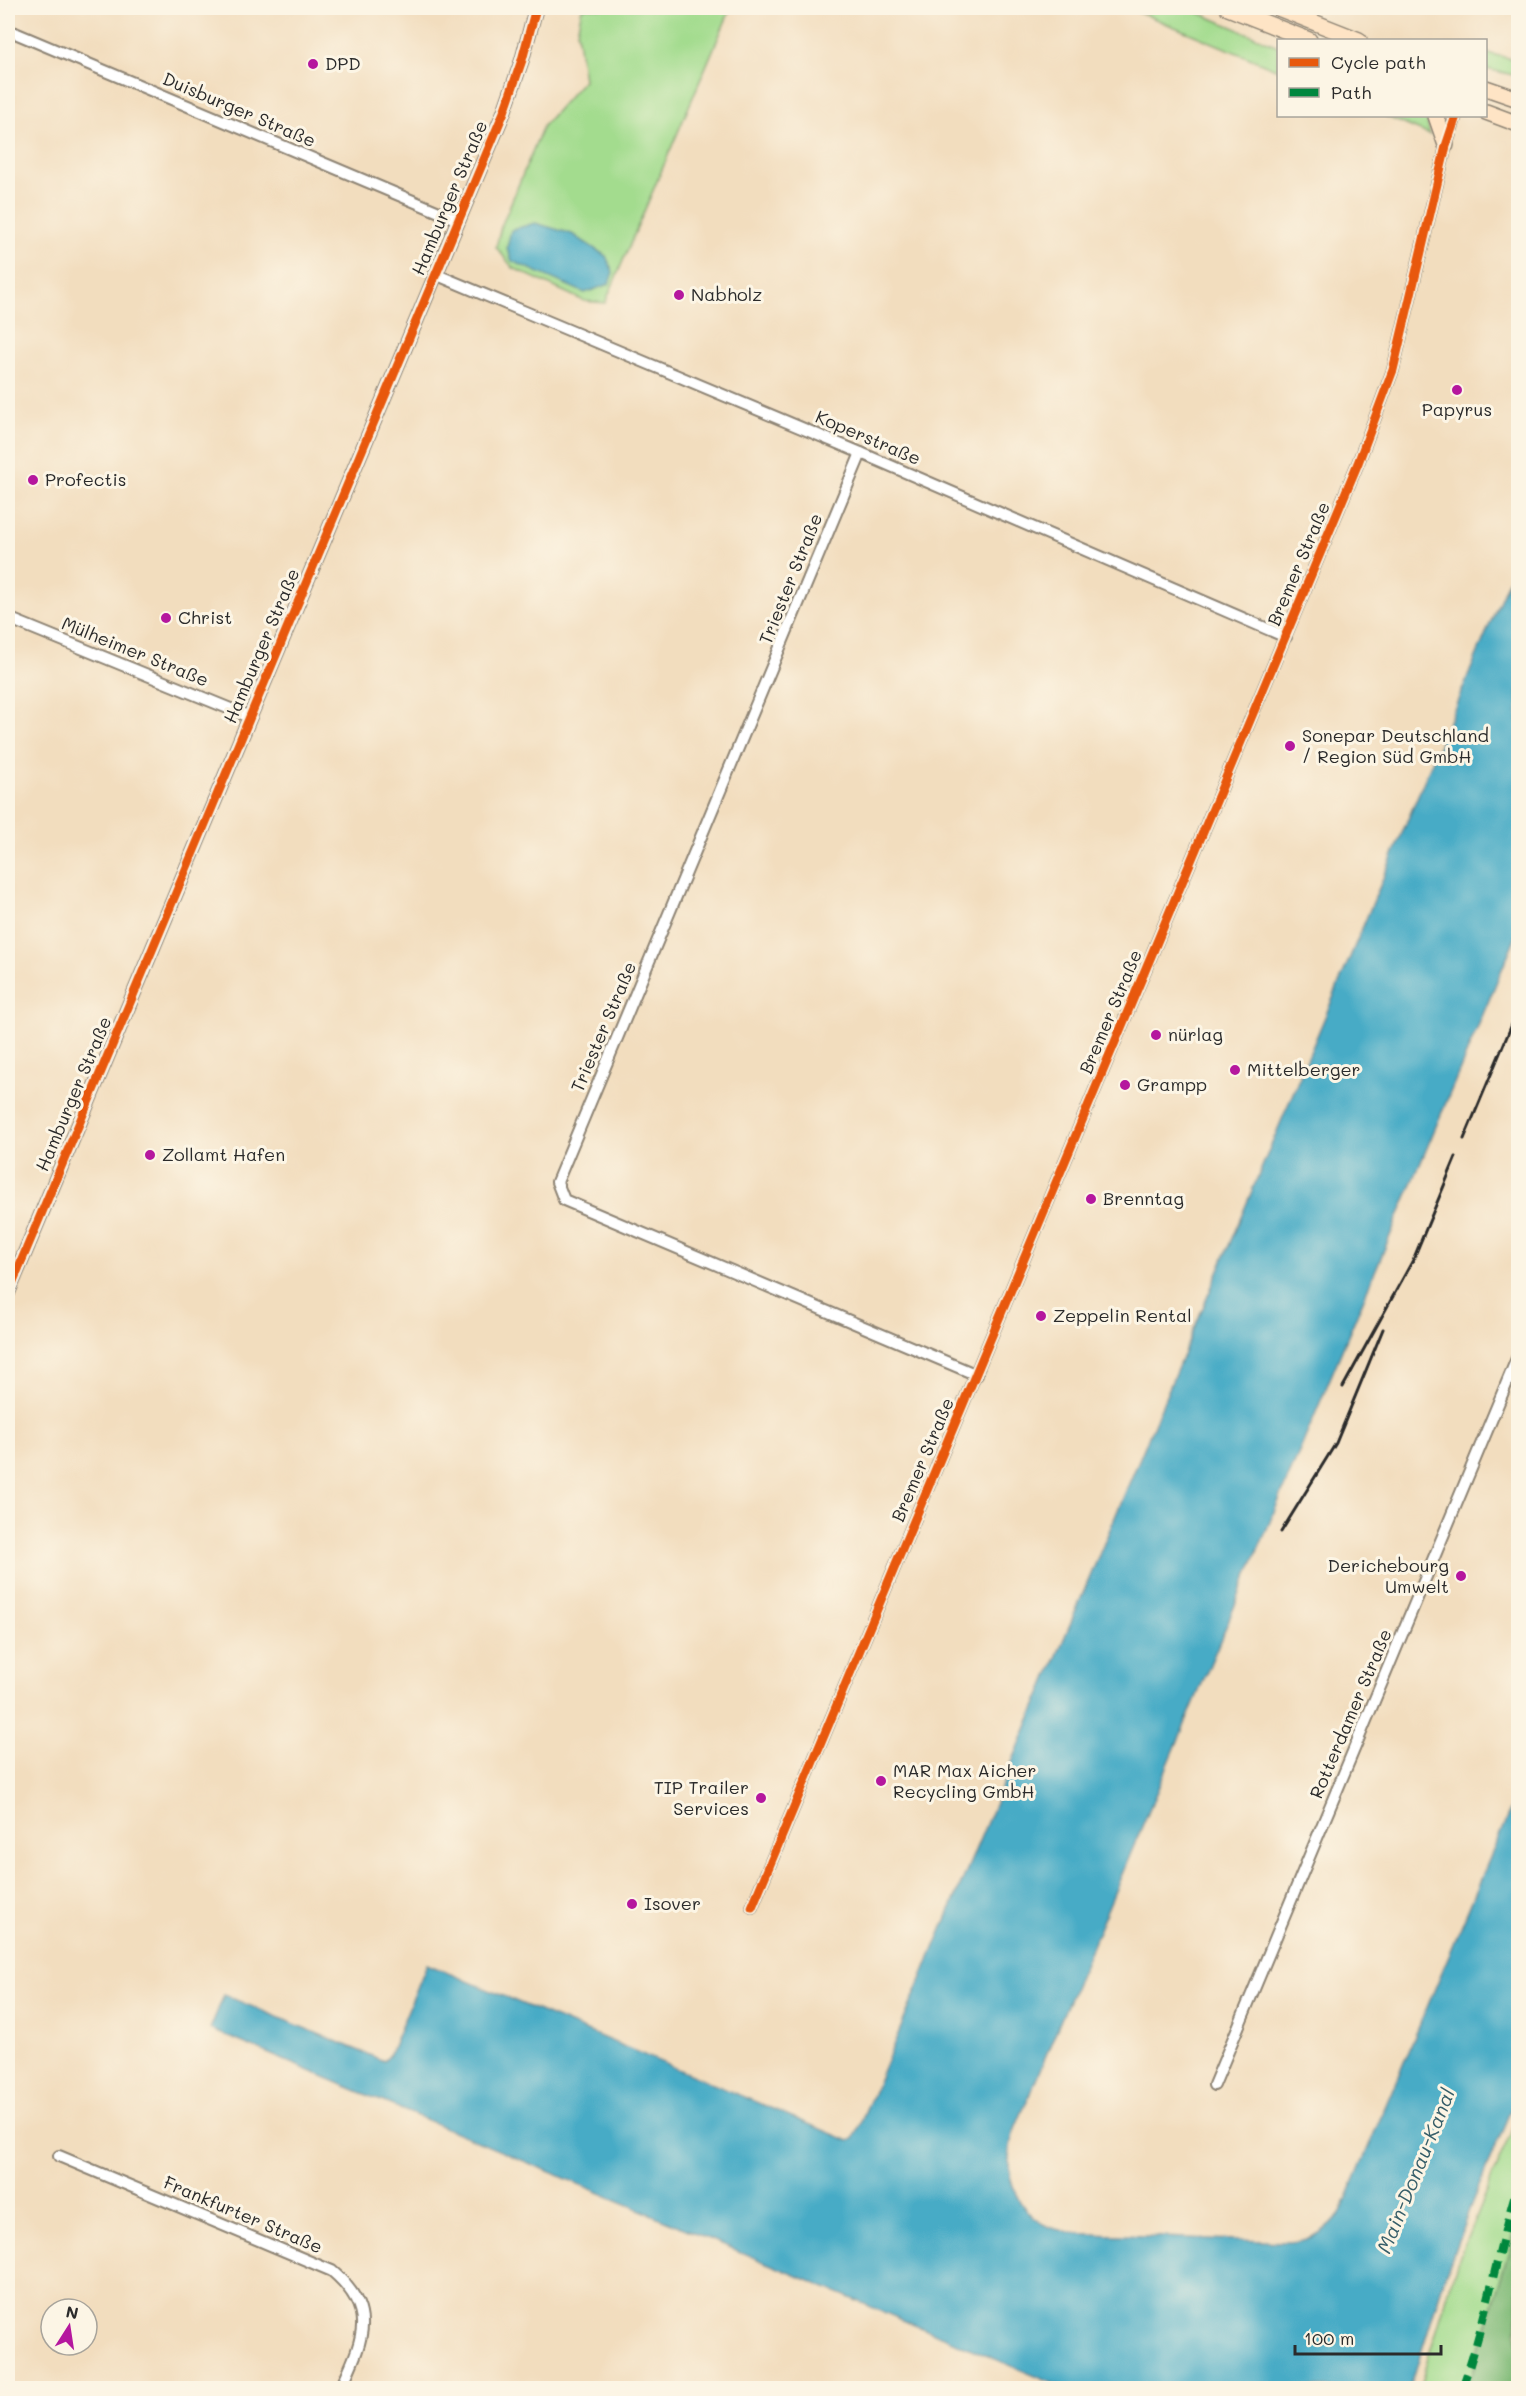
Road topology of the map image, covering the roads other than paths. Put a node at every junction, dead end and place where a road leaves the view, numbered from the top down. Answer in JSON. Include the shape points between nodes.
{"nodes":[{"id":1,"x":536,"y":8,"type":"edge"},
{"id":2,"x":1228,"y":8,"type":"edge"},
{"id":3,"x":1278,"y":8,"type":"edge"},
{"id":4,"x":8,"y":30,"type":"edge"},
{"id":5,"x":1306,"y":39,"type":"edge"},
{"id":6,"x":1356,"y":39,"type":"edge"},
{"id":7,"x":1487,"y":89,"type":"edge"},
{"id":8,"x":1518,"y":99,"type":"edge"},
{"id":9,"x":1487,"y":113,"type":"edge"},
{"id":10,"x":1436,"y":117,"type":"edge"},
{"id":11,"x":1456,"y":117,"type":"edge"},
{"id":12,"x":1518,"y":124,"type":"edge"},
{"id":13,"x":1446,"y":145,"type":"junction"},
{"id":14,"x":458,"y":220,"type":"junction"},
{"id":15,"x":435,"y":274,"type":"junction"},
{"id":16,"x":861,"y":453,"type":"junction"},
{"id":17,"x":8,"y":618,"type":"edge"},
{"id":18,"x":1286,"y":637,"type":"junction"},
{"id":19,"x":250,"y":717,"type":"junction"},
{"id":20,"x":8,"y":1293,"type":"edge"},
{"id":21,"x":1518,"y":1356,"type":"edge"},
{"id":22,"x":977,"y":1375,"type":"junction"},
{"id":23,"x":752,"y":1907,"type":"dead end"},
{"id":24,"x":1214,"y":2085,"type":"dead end"},
{"id":25,"x":59,"y":2156,"type":"dead end"},
{"id":26,"x":341,"y":2388,"type":"edge"}],
"edges":[{"from":1,"to":14,"type":"street","name":"Hamburger Straße","via":[[513,87]]},
{"from":2,"to":5,"type":"main road"},
{"from":3,"to":6,"type":"main road"},
{"from":4,"to":14,"type":"street","name":"Duisburger Straße"},
{"from":7,"to":8,"type":"main road"},
{"from":9,"to":12,"type":"main road"},
{"from":10,"to":13,"type":"main road"},
{"from":11,"to":13,"type":"street","name":"Bremer Straße"},
{"from":13,"to":18,"type":"street","name":"Bremer Straße","via":[[1388,386]]},
{"from":14,"to":15,"type":"street","name":"Hamburger Straße"},
{"from":15,"to":16,"type":"street","name":"Koperstraße"},
{"from":15,"to":19,"type":"street","name":"Hamburger Straße"},
{"from":16,"to":18,"type":"street","name":"Koperstraße"},
{"from":16,"to":22,"type":"street","name":"Triester Straße","via":[[557,1182],[564,1200]]},
{"from":17,"to":19,"type":"street","name":"Mülheimer Straße"},
{"from":18,"to":22,"type":"street","name":"Bremer Straße"},
{"from":19,"to":20,"type":"street","name":"Hamburger Straße"},
{"from":21,"to":24,"type":"street","name":"Rotterdamer Straße"},
{"from":22,"to":23,"type":"street","name":"Bremer Straße"},
{"from":25,"to":26,"type":"street","name":"Frankfurter Straße","via":[[332,2271],[356,2296],[363,2322],[363,2335]]}]}
